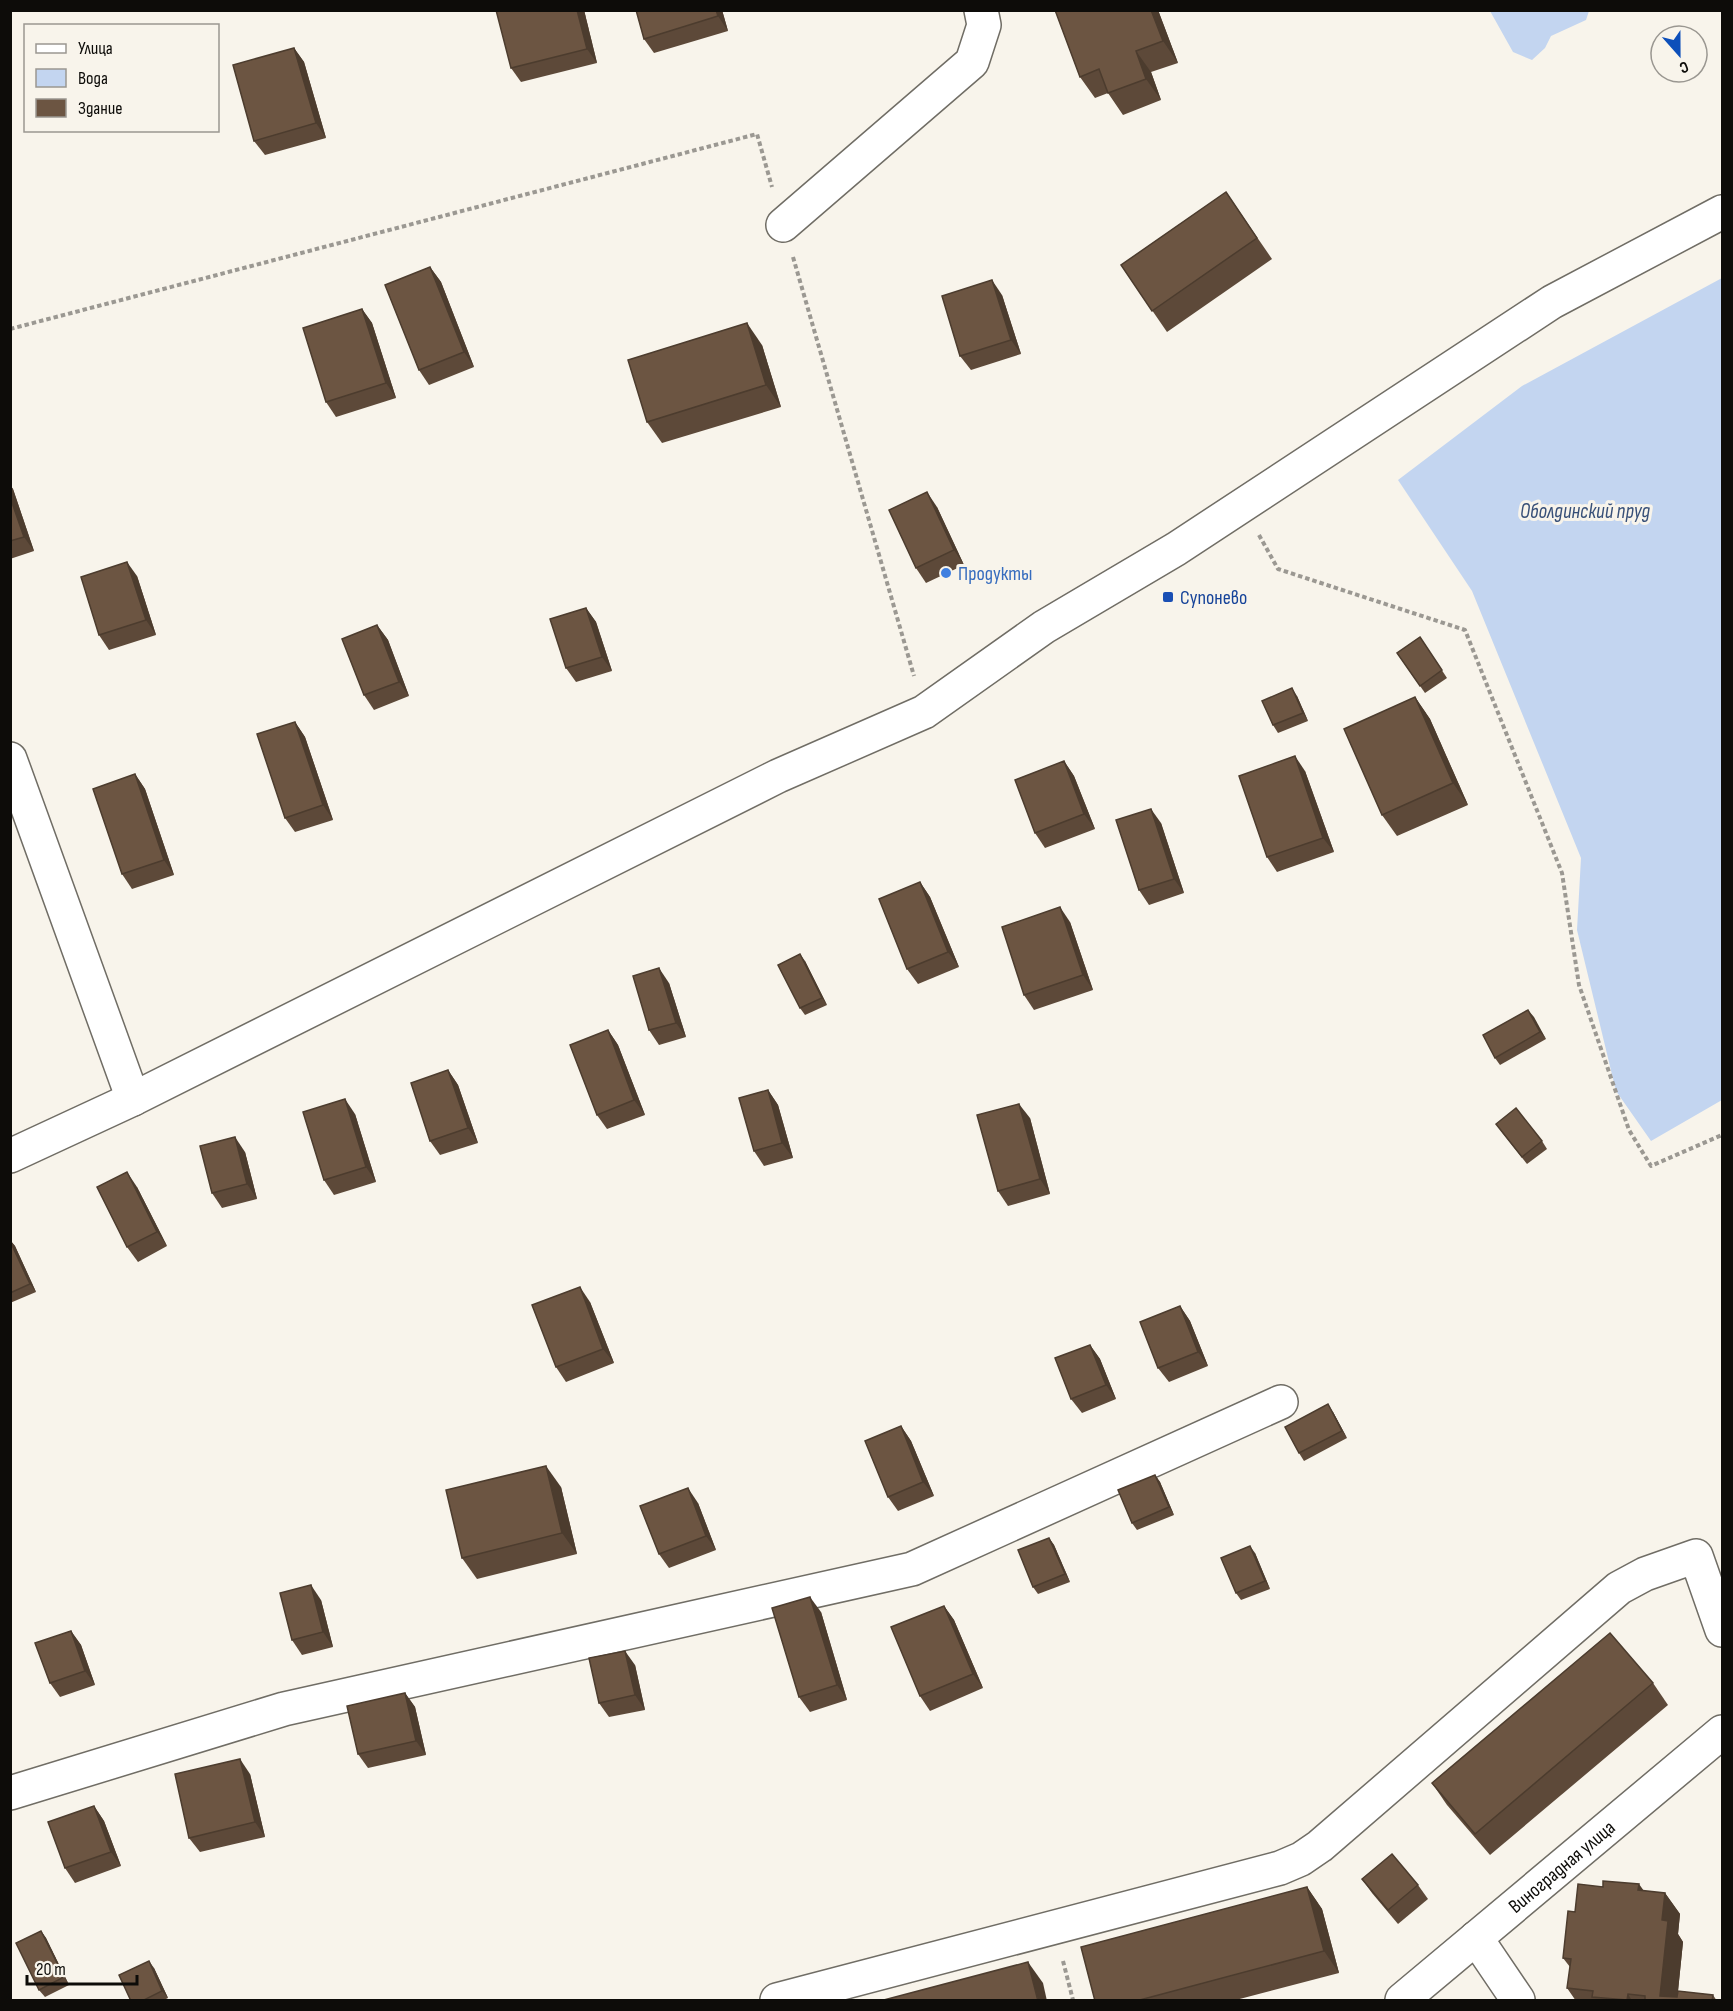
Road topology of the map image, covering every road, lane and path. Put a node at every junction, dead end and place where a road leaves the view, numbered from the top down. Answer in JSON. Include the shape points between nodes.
{"nodes":[{"id":1,"x":981,"y":10,"type":"edge"},
{"id":2,"x":1722,"y":212,"type":"edge"},
{"id":3,"x":783,"y":225,"type":"junction"},
{"id":4,"x":10,"y":328,"type":"edge"},
{"id":5,"x":1242,"y":506,"type":"junction"},
{"id":6,"x":924,"y":712,"type":"junction"},
{"id":7,"x":10,"y":759,"type":"edge"},
{"id":8,"x":133,"y":1099,"type":"junction"},
{"id":9,"x":1722,"y":1134,"type":"edge"},
{"id":10,"x":10,"y":1156,"type":"edge"},
{"id":11,"x":1281,"y":1402,"type":"dead end"},
{"id":12,"x":1722,"y":1630,"type":"edge"},
{"id":13,"x":1722,"y":1732,"type":"edge"},
{"id":14,"x":10,"y":1793,"type":"edge"},
{"id":15,"x":1476,"y":1938,"type":"junction"},
{"id":16,"x":777,"y":2001,"type":"edge"},
{"id":17,"x":1402,"y":2001,"type":"edge"},
{"id":18,"x":1518,"y":2001,"type":"edge"}],
"edges":[{"from":1,"to":3,"type":"street","via":[[984,25],[972,62]]},
{"from":2,"to":5,"type":"street","via":[[1552,302]]},
{"from":3,"to":4,"type":"path","via":[[757,134]]},
{"from":3,"to":6,"type":"path"},
{"from":5,"to":6,"type":"street","via":[[1044,627]]},
{"from":5,"to":9,"type":"path","via":[[1278,569],[1465,630],[1562,873],[1579,986],[1629,1130],[1651,1166]]},
{"from":6,"to":8,"type":"street","via":[[778,776]]},
{"from":7,"to":8,"type":"street"},
{"from":8,"to":10,"type":"street"},
{"from":11,"to":14,"type":"street","via":[[912,1569],[284,1709]]},
{"from":12,"to":16,"type":"street","via":[[1696,1556],[1645,1574],[1619,1588],[1301,1859],[1280,1868]]},
{"from":13,"to":15,"type":"street","name":"Виноградная улица"},
{"from":15,"to":17,"type":"street","name":"Виноградная улица"},
{"from":15,"to":18,"type":"street"}]}
